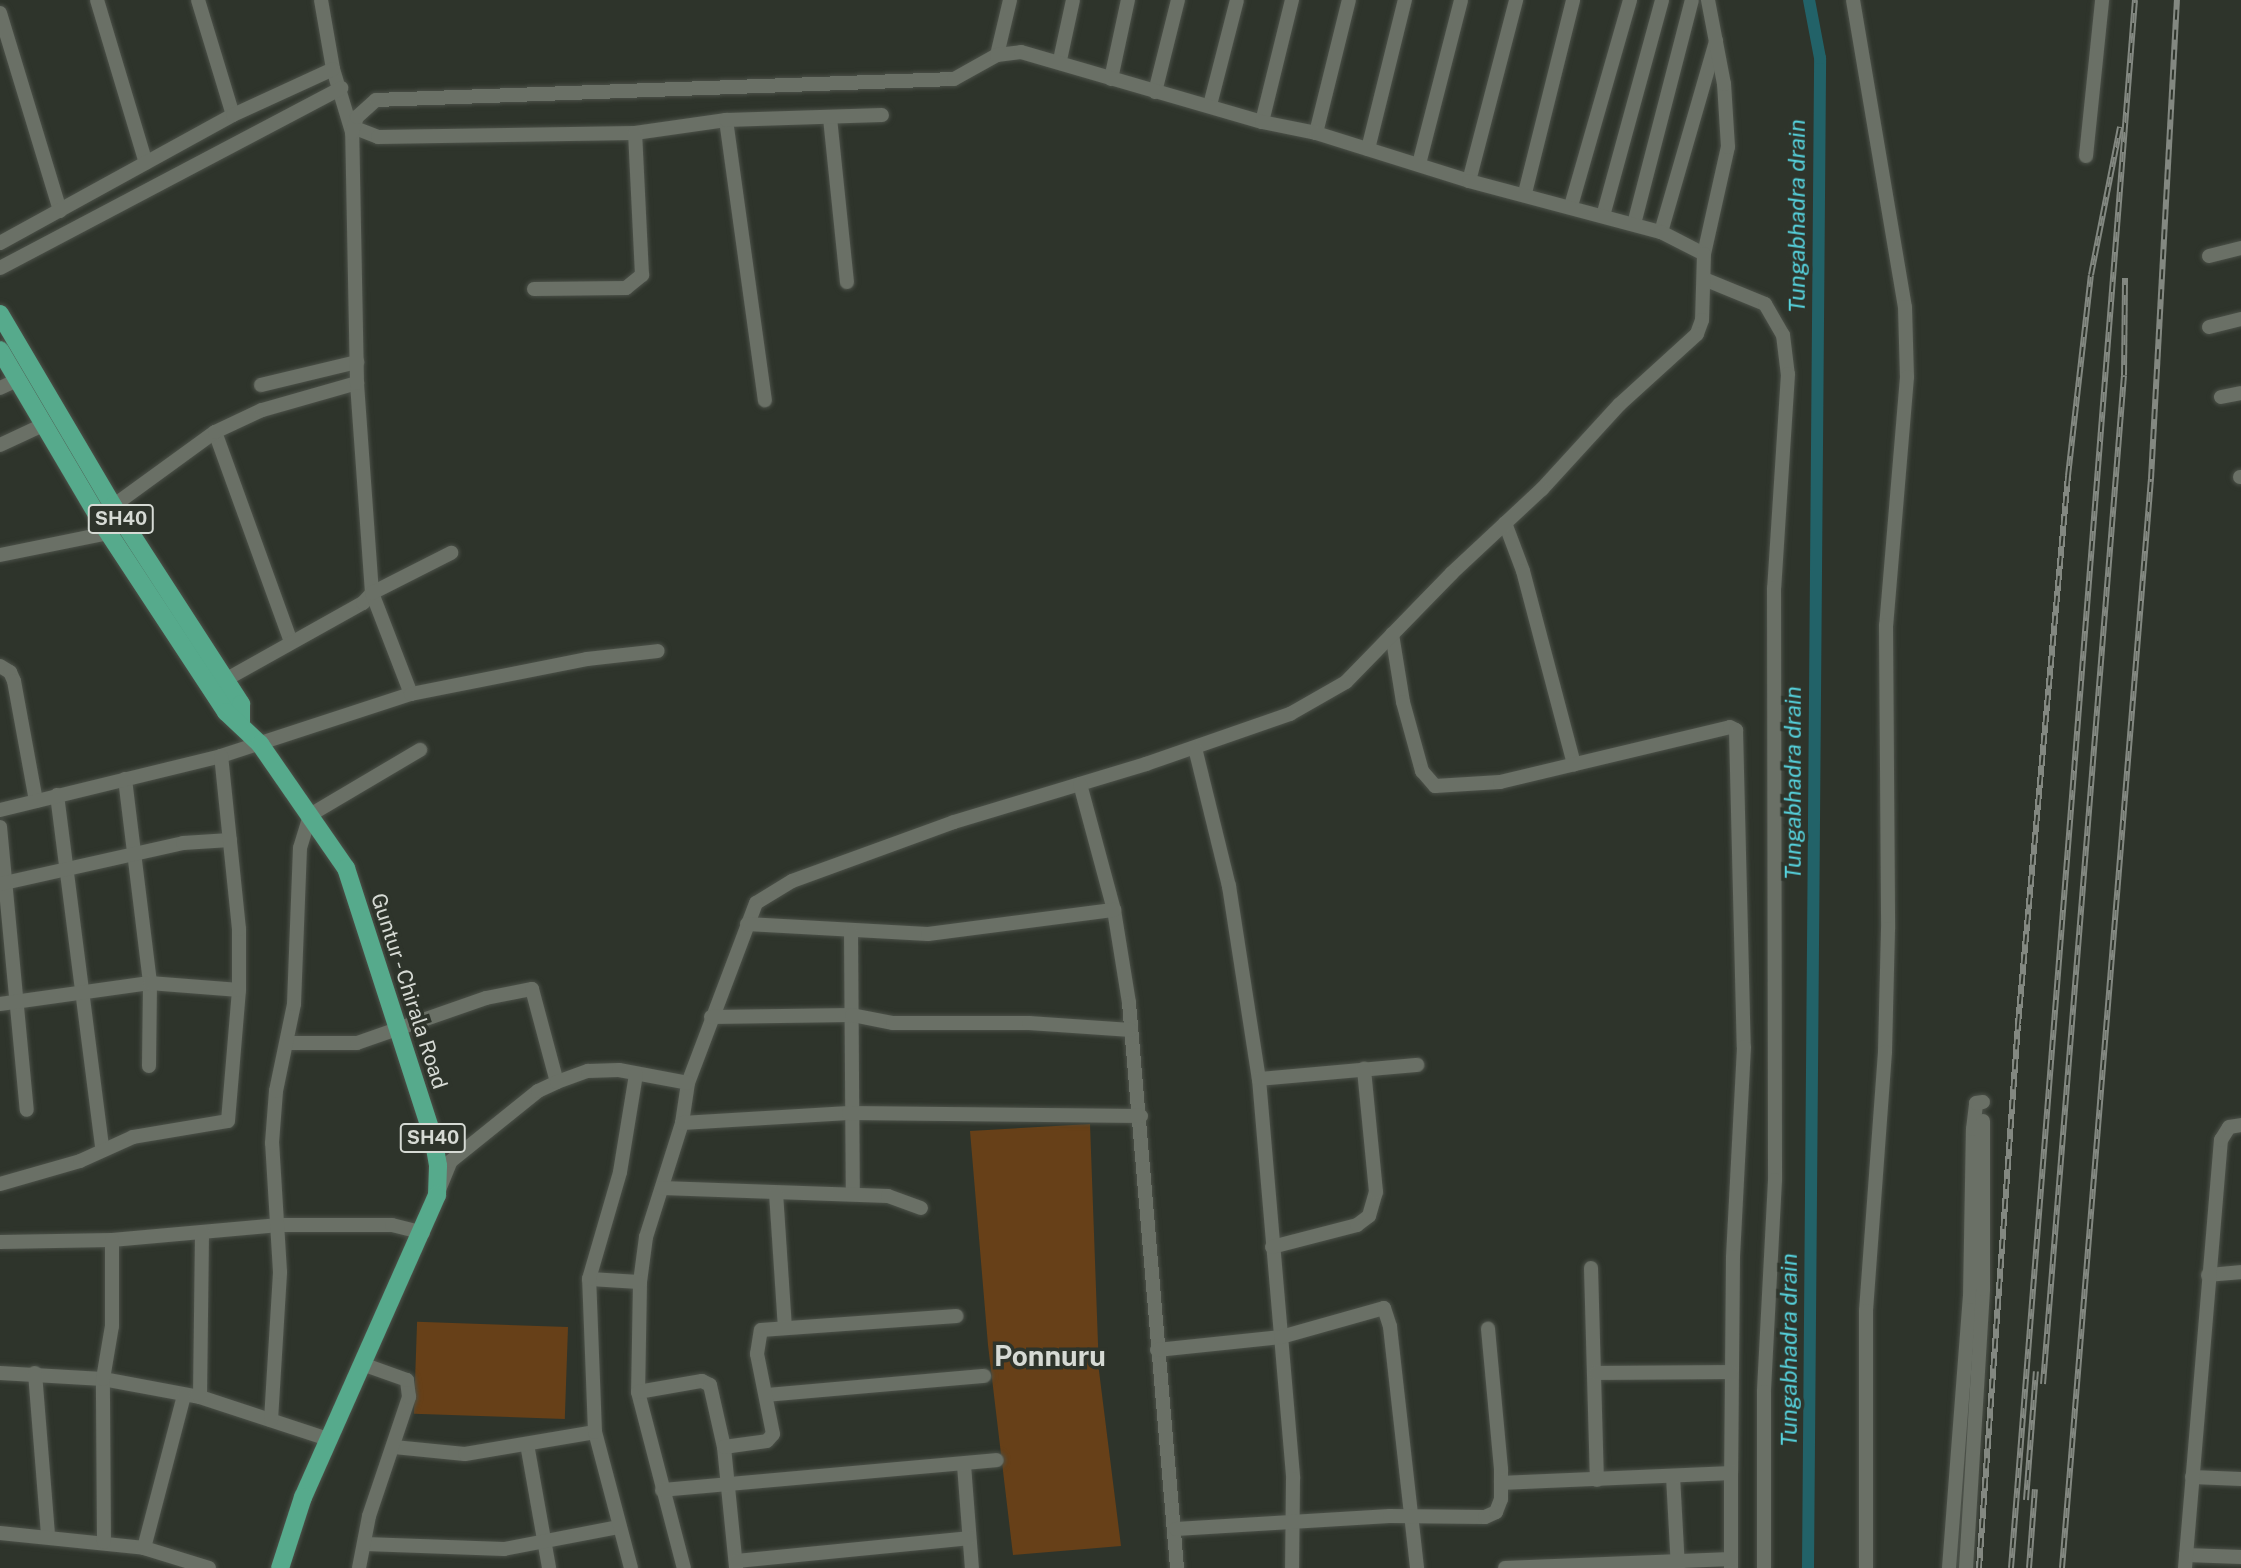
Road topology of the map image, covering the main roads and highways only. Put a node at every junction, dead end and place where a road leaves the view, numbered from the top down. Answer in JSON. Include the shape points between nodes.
{"nodes":[{"id":1,"x":0,"y":314,"type":"edge"},
{"id":2,"x":0,"y":350,"type":"edge"},
{"id":3,"x":8,"y":384,"type":"edge"},
{"id":4,"x":241,"y":722,"type":"junction"},
{"id":5,"x":280,"y":1568,"type":"edge"}],
"edges":[{"from":1,"to":4,"type":"main road","name":"Guntur - Chirala Road","number":"SH40","via":[[113,506],[241,704]]},
{"from":2,"to":3,"type":"main road","name":"Guntur - Chirala Road","number":"SH40"},
{"from":3,"to":4,"type":"main road","name":"Guntur - Chirala Road","number":"SH40","via":[[43,425],[226,712]]},
{"from":4,"to":5,"type":"main road","name":"Guntur - Chirala Road","number":"SH40","via":[[346,868],[433,1137],[438,1166],[437,1195],[423,1233],[328,1439]]}]}
